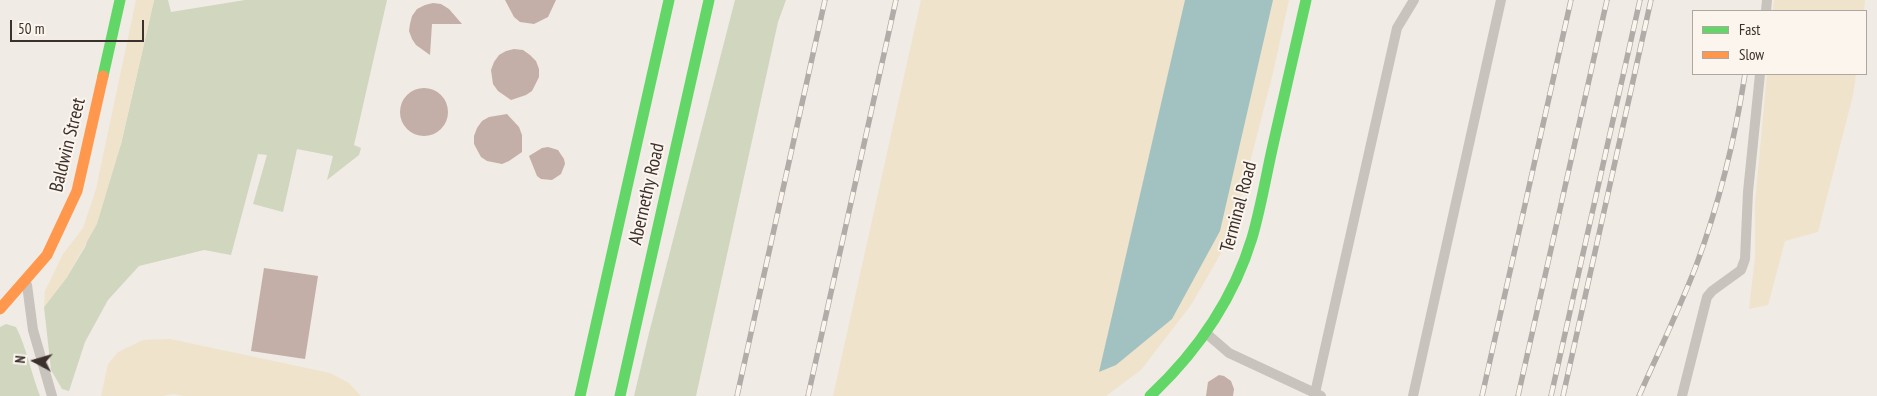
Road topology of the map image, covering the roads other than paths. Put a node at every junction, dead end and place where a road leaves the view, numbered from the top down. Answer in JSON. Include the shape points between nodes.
{"nodes":[{"id":1,"x":120,"y":0,"type":"edge"},
{"id":2,"x":669,"y":0,"type":"edge"},
{"id":3,"x":709,"y":0,"type":"edge"},
{"id":4,"x":1306,"y":0,"type":"edge"},
{"id":5,"x":1414,"y":0,"type":"edge"},
{"id":6,"x":1501,"y":0,"type":"edge"},
{"id":7,"x":1760,"y":75,"type":"edge"},
{"id":8,"x":26,"y":279,"type":"junction"},
{"id":9,"x":0,"y":309,"type":"edge"},
{"id":10,"x":1206,"y":334,"type":"junction"},
{"id":11,"x":1316,"y":395,"type":"edge"},
{"id":12,"x":52,"y":396,"type":"edge"},
{"id":13,"x":580,"y":396,"type":"edge"},
{"id":14,"x":620,"y":396,"type":"edge"},
{"id":15,"x":1150,"y":396,"type":"edge"},
{"id":16,"x":1413,"y":396,"type":"edge"},
{"id":17,"x":1682,"y":396,"type":"edge"}],
"edges":[{"from":1,"to":8,"type":"main road","name":"Baldwin Street","via":[[77,191],[47,255]]},
{"from":2,"to":13,"type":"main road","name":"Abernethy Road"},
{"from":3,"to":14,"type":"main road","name":"Abernethy Road"},
{"from":4,"to":10,"type":"main road","name":"Terminal Road","via":[[1247,252],[1229,294]]},
{"from":5,"to":11,"type":"lane","via":[[1397,28]]},
{"from":6,"to":16,"type":"lane"},
{"from":7,"to":17,"type":"lane","via":[[1745,259],[1741,270],[1707,297]]},
{"from":8,"to":9,"type":"main road","name":"Baldwin Street"},
{"from":8,"to":12,"type":"lane","via":[[33,330]]},
{"from":10,"to":11,"type":"lane","via":[[1229,353]]},
{"from":10,"to":15,"type":"main road","name":"Terminal Road"}]}
